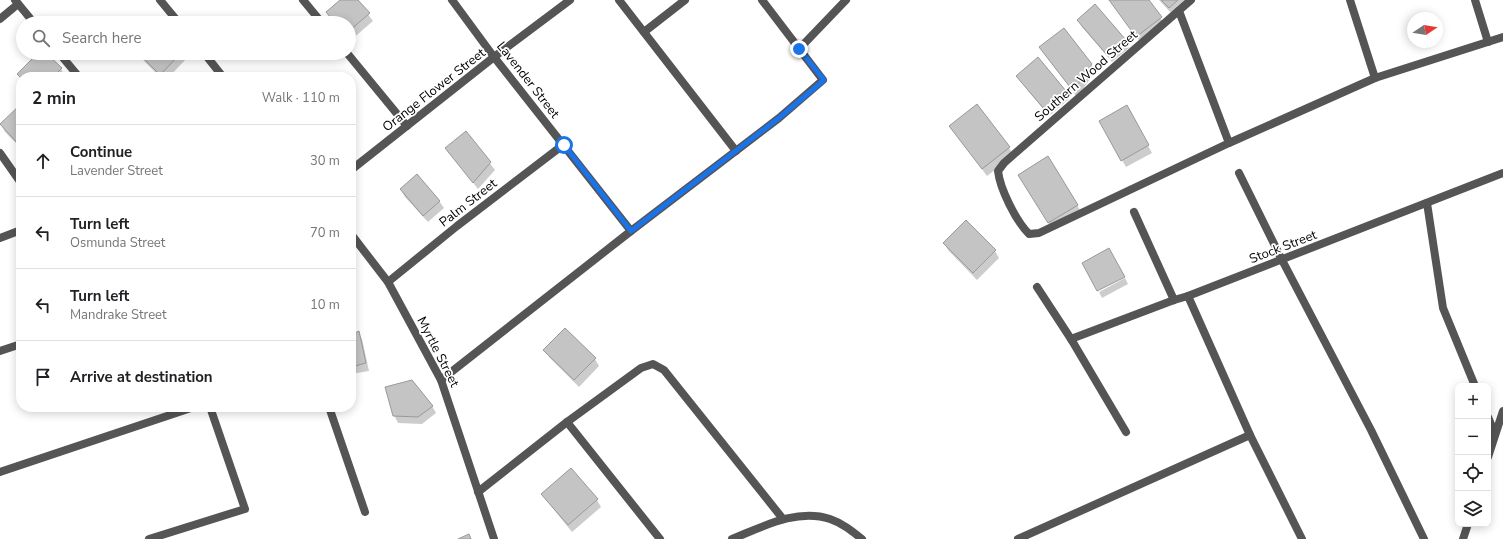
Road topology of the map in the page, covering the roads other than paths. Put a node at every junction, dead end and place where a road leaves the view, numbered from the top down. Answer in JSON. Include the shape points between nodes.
{"nodes":[{"id":1,"x":160,"y":0,"type":"edge"},
{"id":2,"x":303,"y":0,"type":"edge"},
{"id":3,"x":452,"y":0,"type":"edge"},
{"id":4,"x":570,"y":0,"type":"edge"},
{"id":5,"x":619,"y":0,"type":"edge"},
{"id":6,"x":685,"y":0,"type":"edge"},
{"id":7,"x":762,"y":0,"type":"edge"},
{"id":8,"x":846,"y":0,"type":"edge"},
{"id":9,"x":1191,"y":0,"type":"edge"},
{"id":10,"x":1350,"y":0,"type":"edge"},
{"id":11,"x":1475,"y":0,"type":"edge"},
{"id":12,"x":17,"y":2,"type":"edge"},
{"id":13,"x":1179,"y":11,"type":"junction"},
{"id":14,"x":28,"y":16,"type":"edge"},
{"id":15,"x":173,"y":16,"type":"edge"},
{"id":16,"x":316,"y":16,"type":"edge"},
{"id":17,"x":0,"y":19,"type":"edge"},
{"id":18,"x":644,"y":32,"type":"junction"},
{"id":19,"x":1503,"y":37,"type":"edge"},
{"id":20,"x":1488,"y":42,"type":"junction"},
{"id":21,"x":799,"y":49,"type":"junction"},
{"id":22,"x":494,"y":57,"type":"junction"},
{"id":23,"x":65,"y":60,"type":"edge"},
{"id":24,"x":210,"y":60,"type":"edge"},
{"id":25,"x":353,"y":60,"type":"edge"},
{"id":26,"x":75,"y":72,"type":"edge"},
{"id":27,"x":219,"y":72,"type":"edge"},
{"id":28,"x":1375,"y":78,"type":"junction"},
{"id":29,"x":407,"y":126,"type":"junction"},
{"id":30,"x":1229,"y":143,"type":"junction"},
{"id":31,"x":564,"y":145,"type":"junction"},
{"id":32,"x":736,"y":151,"type":"junction"},
{"id":33,"x":0,"y":153,"type":"edge"},
{"id":34,"x":356,"y":166,"type":"edge"},
{"id":35,"x":1239,"y":173,"type":"dead end"},
{"id":36,"x":1503,"y":173,"type":"edge"},
{"id":37,"x":16,"y":176,"type":"edge"},
{"id":38,"x":1427,"y":202,"type":"junction"},
{"id":39,"x":1134,"y":212,"type":"dead end"},
{"id":40,"x":631,"y":231,"type":"junction"},
{"id":41,"x":16,"y":232,"type":"edge"},
{"id":42,"x":0,"y":238,"type":"edge"},
{"id":43,"x":356,"y":240,"type":"edge"},
{"id":44,"x":1282,"y":260,"type":"junction"},
{"id":45,"x":388,"y":282,"type":"junction"},
{"id":46,"x":1037,"y":288,"type":"dead end"},
{"id":47,"x":1188,"y":296,"type":"junction"},
{"id":48,"x":1174,"y":300,"type":"junction"},
{"id":49,"x":1071,"y":339,"type":"junction"},
{"id":50,"x":16,"y":346,"type":"edge"},
{"id":51,"x":0,"y":351,"type":"edge"},
{"id":52,"x":441,"y":380,"type":"junction"},
{"id":53,"x":1474,"y":383,"type":"edge"},
{"id":54,"x":1503,"y":411,"type":"edge"},
{"id":55,"x":179,"y":412,"type":"edge"},
{"id":56,"x":212,"y":412,"type":"edge"},
{"id":57,"x":331,"y":412,"type":"edge"},
{"id":58,"x":1489,"y":419,"type":"edge"},
{"id":59,"x":567,"y":422,"type":"junction"},
{"id":60,"x":1126,"y":432,"type":"dead end"},
{"id":61,"x":1495,"y":434,"type":"junction"},
{"id":62,"x":1250,"y":435,"type":"junction"},
{"id":63,"x":1489,"y":455,"type":"edge"},
{"id":64,"x":0,"y":472,"type":"edge"},
{"id":65,"x":478,"y":492,"type":"junction"},
{"id":66,"x":365,"y":512,"type":"dead end"},
{"id":67,"x":783,"y":519,"type":"junction"},
{"id":68,"x":1467,"y":527,"type":"edge"},
{"id":69,"x":149,"y":539,"type":"edge"},
{"id":70,"x":494,"y":539,"type":"edge"},
{"id":71,"x":660,"y":539,"type":"edge"},
{"id":72,"x":732,"y":539,"type":"edge"},
{"id":73,"x":862,"y":539,"type":"edge"},
{"id":74,"x":1018,"y":539,"type":"edge"},
{"id":75,"x":1302,"y":539,"type":"edge"},
{"id":76,"x":1424,"y":539,"type":"edge"},
{"id":77,"x":1463,"y":539,"type":"edge"}],
"edges":[{"from":1,"to":15,"type":"street"},
{"from":2,"to":16,"type":"street"},
{"from":3,"to":22,"type":"street","name":"Lavender Street"},
{"from":4,"to":22,"type":"street","name":"Orange Flower Street"},
{"from":5,"to":18,"type":"street"},
{"from":6,"to":18,"type":"street"},
{"from":7,"to":21,"type":"street"},
{"from":8,"to":21,"type":"street"},
{"from":9,"to":13,"type":"street","name":"Southern Wood Street"},
{"from":10,"to":28,"type":"street"},
{"from":11,"to":20,"type":"street"},
{"from":12,"to":14,"type":"street"},
{"from":12,"to":17,"type":"street"},
{"from":13,"to":30,"type":"street"},
{"from":13,"to":30,"type":"street","name":"Southern Wood Street","via":[[1004,163],[998,171],[1000,183],[1022,227],[1029,234],[1039,233]]},
{"from":18,"to":32,"type":"street"},
{"from":19,"to":20,"type":"street"},
{"from":20,"to":28,"type":"street"},
{"from":21,"to":32,"type":"street","via":[[824,80]]},
{"from":22,"to":29,"type":"street","name":"Orange Flower Street"},
{"from":22,"to":31,"type":"street","name":"Lavender Street"},
{"from":23,"to":26,"type":"street"},
{"from":24,"to":27,"type":"street"},
{"from":25,"to":29,"type":"street"},
{"from":28,"to":30,"type":"street"},
{"from":29,"to":34,"type":"street","name":"Orange Flower Street"},
{"from":31,"to":40,"type":"street","name":"Lavender Street"},
{"from":31,"to":45,"type":"street","name":"Palm Street"},
{"from":32,"to":40,"type":"street"},
{"from":33,"to":37,"type":"street"},
{"from":35,"to":44,"type":"street"},
{"from":36,"to":38,"type":"street","name":"Stock Street"},
{"from":38,"to":44,"type":"street","name":"Stock Street"},
{"from":38,"to":53,"type":"street","via":[[1443,308]]},
{"from":39,"to":48,"type":"street"},
{"from":40,"to":52,"type":"street"},
{"from":41,"to":42,"type":"street"},
{"from":43,"to":45,"type":"street","name":"Myrtle Street"},
{"from":44,"to":47,"type":"street","name":"Stock Street"},
{"from":44,"to":76,"type":"street","via":[[1371,430]]},
{"from":45,"to":52,"type":"street","name":"Myrtle Street"},
{"from":46,"to":49,"type":"street"},
{"from":47,"to":48,"type":"street","name":"Stock Street"},
{"from":47,"to":62,"type":"street"},
{"from":48,"to":49,"type":"street","name":"Stock Street"},
{"from":49,"to":60,"type":"street"},
{"from":50,"to":51,"type":"street"},
{"from":52,"to":65,"type":"street","name":"Myrtle Street"},
{"from":54,"to":61,"type":"street"},
{"from":55,"to":64,"type":"street"},
{"from":56,"to":69,"type":"street","via":[[245,509]]},
{"from":57,"to":66,"type":"street"},
{"from":58,"to":61,"type":"street"},
{"from":59,"to":65,"type":"street"},
{"from":59,"to":67,"type":"street","via":[[641,368],[653,364],[664,370]]},
{"from":59,"to":71,"type":"street"},
{"from":61,"to":63,"type":"street"},
{"from":62,"to":74,"type":"street"},
{"from":62,"to":75,"type":"street"},
{"from":65,"to":70,"type":"street","name":"Myrtle Street"},
{"from":67,"to":72,"type":"street"},
{"from":67,"to":73,"type":"street","via":[[818,515],[844,526]]},
{"from":68,"to":77,"type":"street"}]}
